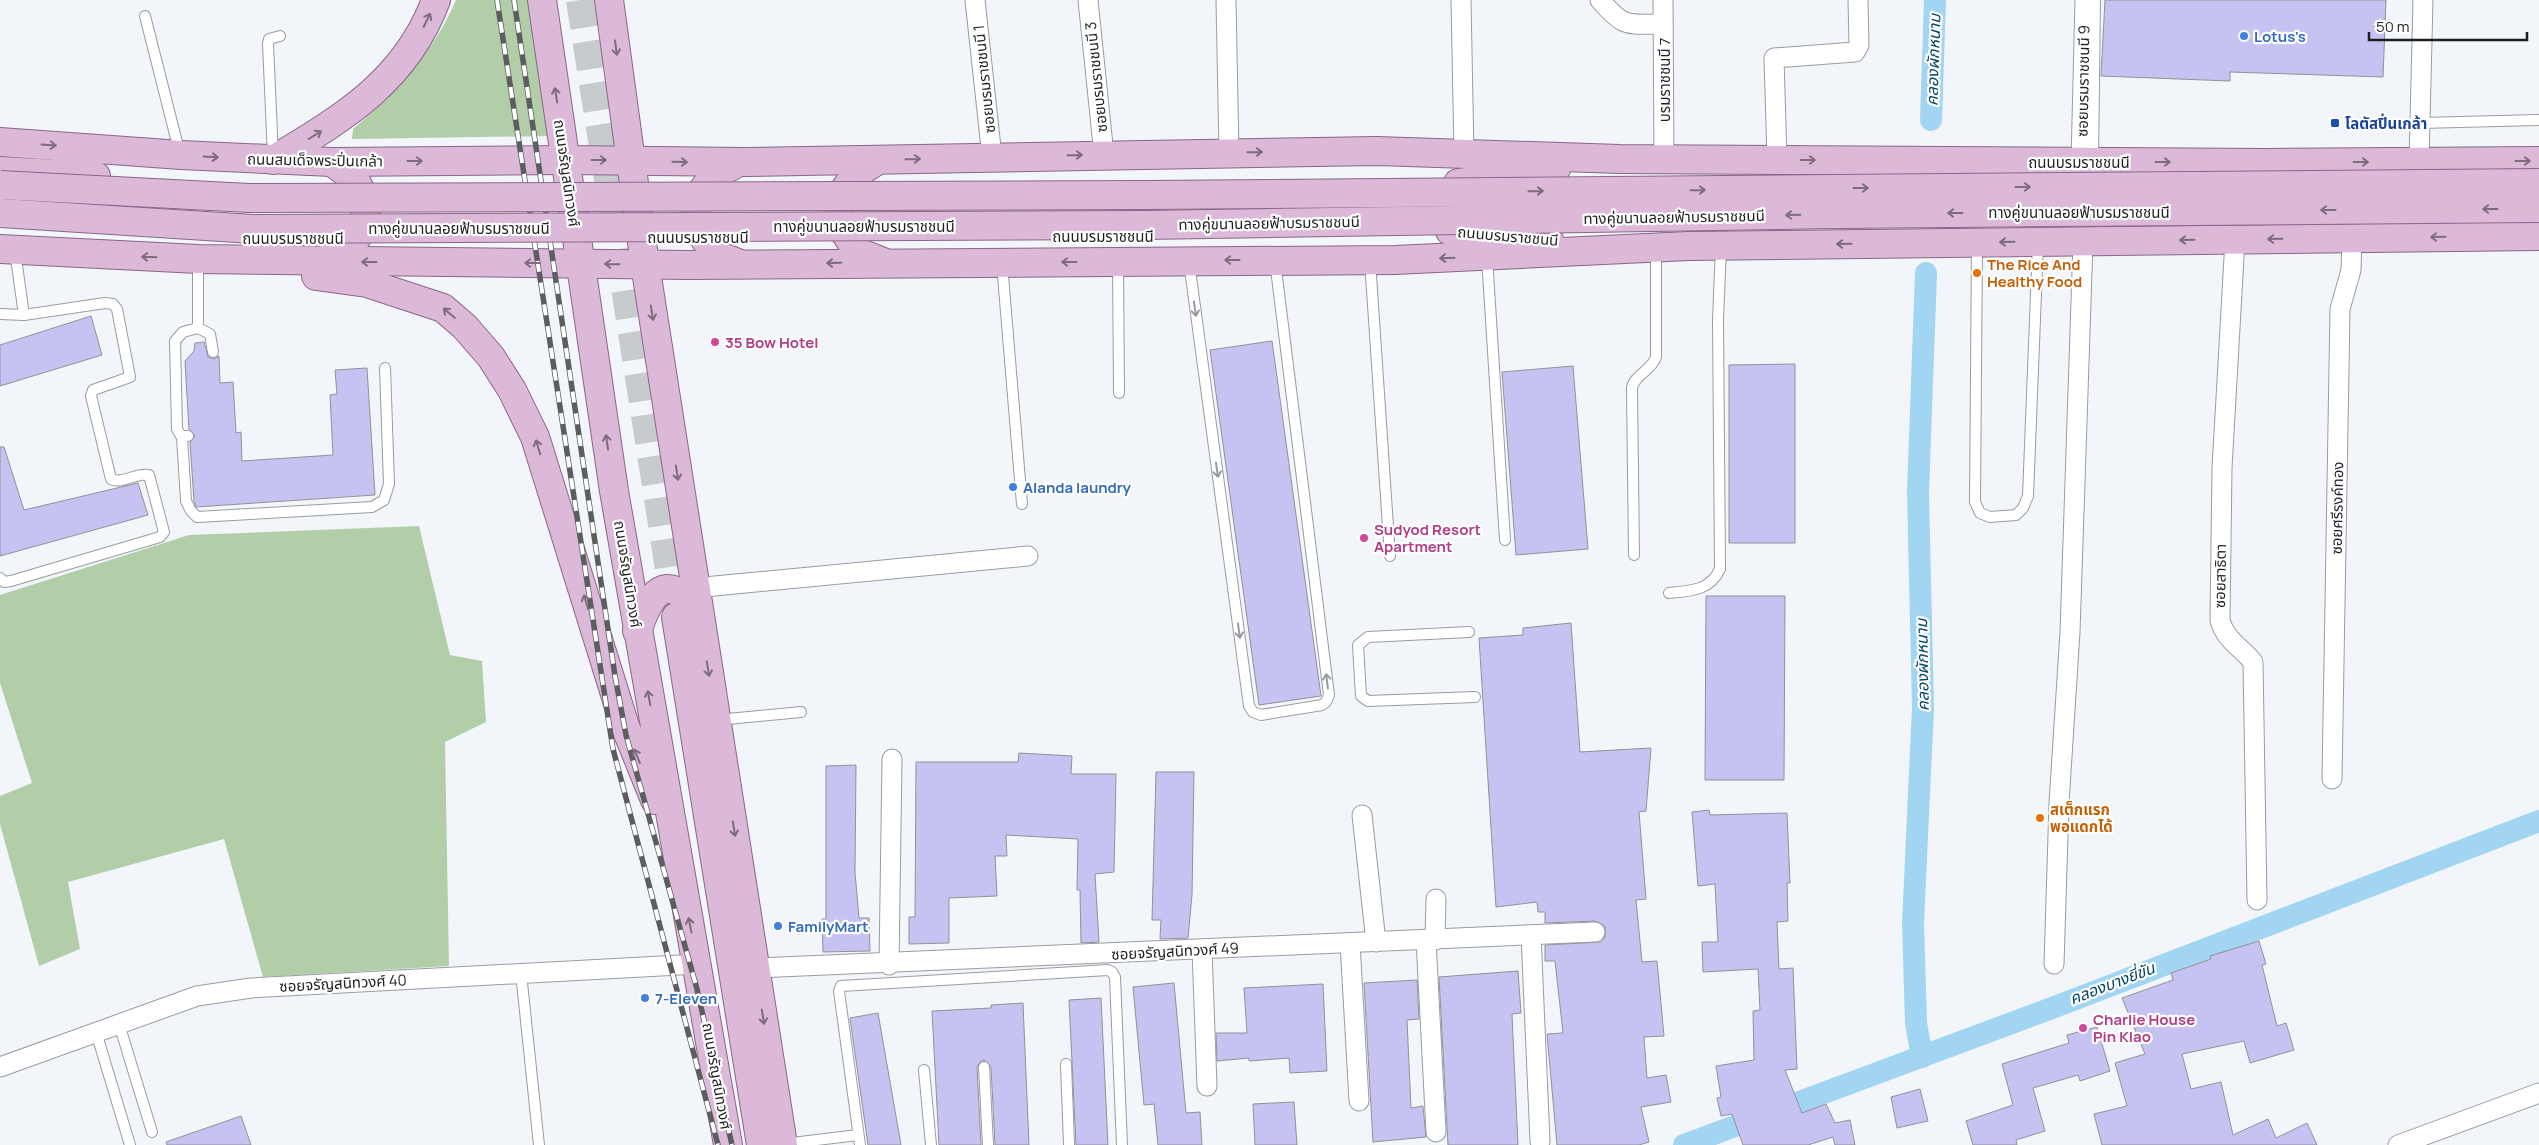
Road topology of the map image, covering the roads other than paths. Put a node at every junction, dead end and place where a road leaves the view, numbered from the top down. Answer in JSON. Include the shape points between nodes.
{"nodes":[{"id":1,"x":436,"y":0,"type":"edge"},
{"id":2,"x":542,"y":0,"type":"edge"},
{"id":3,"x":609,"y":0,"type":"edge"},
{"id":4,"x":975,"y":0,"type":"edge"},
{"id":5,"x":1088,"y":0,"type":"edge"},
{"id":6,"x":1226,"y":0,"type":"edge"},
{"id":7,"x":1461,"y":0,"type":"edge"},
{"id":8,"x":1600,"y":0,"type":"edge"},
{"id":9,"x":1663,"y":0,"type":"edge"},
{"id":10,"x":1858,"y":0,"type":"edge"},
{"id":11,"x":2085,"y":0,"type":"edge"},
{"id":12,"x":2095,"y":0,"type":"edge"},
{"id":13,"x":2424,"y":0,"type":"edge"},
{"id":14,"x":145,"y":16,"type":"dead end"},
{"id":15,"x":1663,"y":24,"type":"junction"},
{"id":16,"x":280,"y":36,"type":"dead end"},
{"id":17,"x":2539,"y":120,"type":"edge"},
{"id":18,"x":2420,"y":122,"type":"junction"},
{"id":19,"x":0,"y":142,"type":"edge"},
{"id":20,"x":1229,"y":152,"type":"junction"},
{"id":21,"x":1104,"y":154,"type":"junction"},
{"id":22,"x":1464,"y":154,"type":"junction"},
{"id":23,"x":181,"y":155,"type":"junction"},
{"id":24,"x":992,"y":157,"type":"junction"},
{"id":25,"x":274,"y":160,"type":"junction"},
{"id":26,"x":566,"y":160,"type":"junction"},
{"id":27,"x":878,"y":160,"type":"junction"},
{"id":28,"x":1620,"y":160,"type":"junction"},
{"id":29,"x":1664,"y":160,"type":"junction"},
{"id":30,"x":1777,"y":160,"type":"junction"},
{"id":31,"x":632,"y":161,"type":"junction"},
{"id":32,"x":2539,"y":161,"type":"edge"},
{"id":33,"x":332,"y":162,"type":"junction"},
{"id":34,"x":739,"y":162,"type":"junction"},
{"id":35,"x":2087,"y":162,"type":"junction"},
{"id":36,"x":2420,"y":162,"type":"junction"},
{"id":37,"x":0,"y":171,"type":"edge"},
{"id":38,"x":2539,"y":183,"type":"edge"},
{"id":39,"x":0,"y":185,"type":"edge"},
{"id":40,"x":2539,"y":208,"type":"edge"},
{"id":41,"x":0,"y":212,"type":"edge"},
{"id":42,"x":0,"y":224,"type":"edge"},
{"id":43,"x":2539,"y":236,"type":"edge"},
{"id":44,"x":2352,"y":238,"type":"junction"},
{"id":45,"x":2235,"y":240,"type":"junction"},
{"id":46,"x":2038,"y":242,"type":"junction"},
{"id":47,"x":2083,"y":242,"type":"junction"},
{"id":48,"x":1977,"y":243,"type":"junction"},
{"id":49,"x":1721,"y":246,"type":"junction"},
{"id":50,"x":1646,"y":249,"type":"junction"},
{"id":51,"x":8,"y":250,"type":"edge"},
{"id":52,"x":1487,"y":256,"type":"junction"},
{"id":53,"x":198,"y":259,"type":"junction"},
{"id":54,"x":1275,"y":260,"type":"junction"},
{"id":55,"x":1370,"y":260,"type":"junction"},
{"id":56,"x":1118,"y":261,"type":"junction"},
{"id":57,"x":1189,"y":261,"type":"junction"},
{"id":58,"x":322,"y":262,"type":"junction"},
{"id":59,"x":883,"y":262,"type":"junction"},
{"id":60,"x":1001,"y":262,"type":"junction"},
{"id":61,"x":580,"y":264,"type":"junction"},
{"id":62,"x":644,"y":264,"type":"junction"},
{"id":63,"x":742,"y":264,"type":"junction"},
{"id":64,"x":0,"y":314,"type":"edge"},
{"id":65,"x":24,"y":315,"type":"junction"},
{"id":66,"x":198,"y":328,"type":"junction"},
{"id":67,"x":213,"y":352,"type":"dead end"},
{"id":68,"x":385,"y":368,"type":"dead end"},
{"id":69,"x":1119,"y":393,"type":"dead end"},
{"id":70,"x":1022,"y":504,"type":"dead end"},
{"id":71,"x":1506,"y":540,"type":"dead end"},
{"id":72,"x":1634,"y":555,"type":"dead end"},
{"id":73,"x":1028,"y":556,"type":"dead end"},
{"id":74,"x":1390,"y":556,"type":"dead end"},
{"id":75,"x":0,"y":578,"type":"edge"},
{"id":76,"x":694,"y":588,"type":"junction"},
{"id":77,"x":1669,"y":592,"type":"dead end"},
{"id":78,"x":688,"y":619,"type":"junction"},
{"id":79,"x":637,"y":631,"type":"junction"},
{"id":80,"x":1469,"y":632,"type":"dead end"},
{"id":81,"x":1474,"y":697,"type":"dead end"},
{"id":82,"x":801,"y":712,"type":"dead end"},
{"id":83,"x":716,"y":720,"type":"junction"},
{"id":84,"x":892,"y":759,"type":"dead end"},
{"id":85,"x":2332,"y":779,"type":"dead end"},
{"id":86,"x":1362,"y":815,"type":"dead end"},
{"id":87,"x":675,"y":850,"type":"junction"},
{"id":88,"x":1436,"y":899,"type":"dead end"},
{"id":89,"x":2257,"y":900,"type":"dead end"},
{"id":90,"x":1594,"y":932,"type":"dead end"},
{"id":91,"x":1531,"y":935,"type":"junction"},
{"id":92,"x":1430,"y":940,"type":"junction"},
{"id":93,"x":1376,"y":942,"type":"junction"},
{"id":94,"x":1350,"y":943,"type":"junction"},
{"id":95,"x":1202,"y":950,"type":"junction"},
{"id":96,"x":698,"y":964,"type":"junction"},
{"id":97,"x":889,"y":964,"type":"junction"},
{"id":98,"x":2054,"y":964,"type":"dead end"},
{"id":99,"x":756,"y":968,"type":"junction"},
{"id":100,"x":521,"y":974,"type":"junction"},
{"id":101,"x":118,"y":1024,"type":"junction"},
{"id":102,"x":96,"y":1032,"type":"junction"},
{"id":103,"x":1066,"y":1064,"type":"dead end"},
{"id":104,"x":0,"y":1067,"type":"edge"},
{"id":105,"x":984,"y":1067,"type":"dead end"},
{"id":106,"x":924,"y":1070,"type":"dead end"},
{"id":107,"x":1207,"y":1086,"type":"dead end"},
{"id":108,"x":2539,"y":1093,"type":"edge"},
{"id":109,"x":1359,"y":1101,"type":"dead end"},
{"id":110,"x":152,"y":1132,"type":"dead end"},
{"id":111,"x":1436,"y":1132,"type":"dead end"},
{"id":112,"x":859,"y":1140,"type":"edge"},
{"id":113,"x":1540,"y":1141,"type":"dead end"},
{"id":114,"x":130,"y":1145,"type":"edge"},
{"id":115,"x":539,"y":1145,"type":"edge"},
{"id":116,"x":728,"y":1145,"type":"edge"},
{"id":117,"x":775,"y":1145,"type":"edge"},
{"id":118,"x":932,"y":1145,"type":"edge"},
{"id":119,"x":988,"y":1145,"type":"edge"},
{"id":120,"x":1069,"y":1145,"type":"edge"},
{"id":121,"x":1122,"y":1145,"type":"edge"},
{"id":122,"x":2398,"y":1145,"type":"edge"}],
"edges":[{"from":25,"to":1,"type":"main road","one_way":true,"via":[[348,114],[379,87],[420,34]]},
{"from":26,"to":2,"type":"main road","name":"ถนนจรัญสนิทวงศ์","one_way":true},
{"from":3,"to":31,"type":"main road","name":"ถนนจรัญสนิทวงศ์","one_way":true},
{"from":4,"to":24,"type":"street","name":"ซอยบรมราชชนนี 1"},
{"from":5,"to":21,"type":"street","name":"ซอยบรมราชชนนี 3"},
{"from":6,"to":20,"type":"street"},
{"from":7,"to":22,"type":"street"},
{"from":8,"to":15,"type":"street","via":[[1616,19],[1628,24]]},
{"from":9,"to":15,"type":"street","name":"บรมราชชนนี 7"},
{"from":10,"to":30,"type":"street","via":[[1860,45],[1855,52],[1774,58]]},
{"from":11,"to":35,"type":"street","name":"ซอยบรมราชชนนี 9"},
{"from":12,"to":35,"type":"lane"},
{"from":13,"to":18,"type":"street"},
{"from":14,"to":23,"type":"lane"},
{"from":15,"to":29,"type":"street","name":"บรมราชชนนี 7"},
{"from":16,"to":25,"type":"lane","via":[[269,39],[268,44]]},
{"from":17,"to":18,"type":"lane"},
{"from":18,"to":36,"type":"street"},
{"from":19,"to":23,"type":"main road","name":"ถนนสมเด็จพระปิ่นเกล้า","one_way":true},
{"from":20,"to":21,"type":"main road","name":"ถนนบรมราชชนนี"},
{"from":20,"to":22,"type":"main road","name":"ถนนบรมราชชนนี","one_way":true},
{"from":24,"to":21,"type":"main road","name":"ถนนบรมราชชนนี","one_way":true},
{"from":22,"to":28,"type":"main road","name":"ถนนบรมราชชนนี"},
{"from":23,"to":25,"type":"main road","name":"ถนนสมเด็จพระปิ่นเกล้า","one_way":true},
{"from":27,"to":24,"type":"main road","name":"ถนนบรมราชชนนี","one_way":true},
{"from":25,"to":33,"type":"main road","name":"ถนนสมเด็จพระปิ่นเกล้า"},
{"from":26,"to":31,"type":"main road","name":"ถนนสมเด็จพระปิ่นเกล้า","one_way":true},
{"from":33,"to":26,"type":"main road","name":"ถนนสมเด็จพระปิ่นเกล้า","one_way":true},
{"from":26,"to":61,"type":"main road","name":"ถนนจรัญสนิทวงศ์"},
{"from":27,"to":34,"type":"main road","name":"ถนนบรมราชชนนี"},
{"from":27,"to":59,"type":"main road","via":[[855,175],[838,199],[839,224],[858,252]]},
{"from":28,"to":29,"type":"main road","name":"ถนนบรมราชชนนี"},
{"from":28,"to":37,"type":"main road","name":"ถนนบรมราชชนนี","via":[[1434,185],[252,185]]},
{"from":29,"to":30,"type":"main road","name":"ถนนบรมราชชนนี"},
{"from":30,"to":35,"type":"main road","name":"ถนนบรมราชชนนี","one_way":true},
{"from":31,"to":34,"type":"main road","name":"ถนนบรมราชชนนี","one_way":true},
{"from":31,"to":62,"type":"main road","name":"ถนนจรัญสนิทวงศ์"},
{"from":36,"to":32,"type":"main road","name":"ถนนบรมราชชนนี","one_way":true},
{"from":33,"to":58,"type":"main road","via":[[355,179],[366,202],[365,224],[351,246]]},
{"from":34,"to":63,"type":"main road","via":[[712,177],[696,200],[696,226],[715,254]]},
{"from":35,"to":36,"type":"main road","name":"ถนนบรมราชชนนี","one_way":true},
{"from":39,"to":38,"type":"main road","name":"ทางคู่ขนานลอยฟ้าบรมราชชนนี","one_way":true,"bridge":true,"via":[[249,198],[1156,195]]},
{"from":40,"to":41,"type":"main road","name":"ทางคู่ขนานลอยฟ้าบรมราชชนนี","one_way":true,"bridge":true,"via":[[1136,225],[253,229]]},
{"from":42,"to":50,"type":"main road","name":"ถนนบรมราชชนนี","via":[[252,238],[1148,236],[1412,230],[1480,233]]},
{"from":43,"to":44,"type":"main road","name":"ถนนบรมราชชนนี","one_way":true},
{"from":44,"to":45,"type":"main road","name":"ถนนบรมราชชนนี","one_way":true},
{"from":44,"to":85,"type":"street","name":"ซอยศรีรงค์ทอง","via":[[2351,270],[2340,309]]},
{"from":45,"to":47,"type":"main road","name":"ถนนบรมราชชนนี","one_way":true},
{"from":45,"to":89,"type":"street","name":"ซอยสาธิตา","via":[[2222,468],[2220,620],[2223,632],[2253,662]]},
{"from":46,"to":47,"type":"main road","name":"ถนนบรมราชชนนี"},
{"from":46,"to":48,"type":"main road","name":"ถนนบรมราชชนนี","one_way":true},
{"from":46,"to":48,"type":"lane","via":[[2028,496],[2024,508],[2016,515],[1990,518],[1980,512],[1975,502]]},
{"from":47,"to":98,"type":"street","via":[[2070,632],[2059,804]]},
{"from":48,"to":49,"type":"main road","name":"ถนนบรมราชชนนี","one_way":true},
{"from":49,"to":50,"type":"main road","name":"ถนนบรมราชชนนี"},
{"from":49,"to":77,"type":"lane","via":[[1718,320],[1720,570],[1703,588]]},
{"from":50,"to":52,"type":"main road","name":"ถนนบรมราชชนนี"},
{"from":50,"to":72,"type":"lane","via":[[1656,357],[1632,388]]},
{"from":53,"to":51,"type":"main road","one_way":true},
{"from":51,"to":65,"type":"lane"},
{"from":52,"to":55,"type":"main road","name":"ถนนบรมราชชนนี","one_way":true},
{"from":52,"to":71,"type":"lane"},
{"from":53,"to":58,"type":"main road"},
{"from":53,"to":66,"type":"lane"},
{"from":87,"to":53,"type":"main road","one_way":true,"via":[[625,726],[535,437],[491,356],[443,308],[404,294],[367,283]]},
{"from":54,"to":55,"type":"main road","name":"ถนนบรมราชชนนี"},
{"from":54,"to":57,"type":"main road","name":"ถนนบรมราชชนนี","one_way":true},
{"from":57,"to":54,"type":"lane","one_way":true,"via":[[1249,706],[1261,715],[1322,705],[1329,695]]},
{"from":55,"to":74,"type":"lane"},
{"from":56,"to":57,"type":"main road","name":"ถนนบรมราชชนนี"},
{"from":56,"to":60,"type":"main road","name":"ถนนบรมราชชนนี","one_way":true},
{"from":56,"to":69,"type":"lane"},
{"from":61,"to":58,"type":"main road","one_way":true},
{"from":59,"to":60,"type":"main road","name":"ถนนบรมราชชนนี"},
{"from":59,"to":63,"type":"main road","name":"ถนนบรมราชชนนี","one_way":true},
{"from":60,"to":70,"type":"lane"},
{"from":62,"to":61,"type":"main road","name":"ถนนบรมราชชนนี","one_way":true},
{"from":79,"to":61,"type":"main road","name":"ถนนจรัญสนิทวงศ์","one_way":true},
{"from":62,"to":63,"type":"main road","name":"ถนนบรมราชชนนี"},
{"from":62,"to":76,"type":"main road","name":"ถนนจรัญสนิทวงศ์","one_way":true},
{"from":64,"to":65,"type":"lane"},
{"from":65,"to":75,"type":"lane","via":[[106,303],[117,309],[130,377],[93,390],[91,396],[111,479],[118,481],[149,475],[164,534],[8,582]]},
{"from":66,"to":67,"type":"lane","via":[[210,334]]},
{"from":66,"to":68,"type":"lane","via":[[183,332],[174,344],[177,429],[186,436],[186,501],[197,516],[372,507],[384,500],[389,484]]},
{"from":73,"to":76,"type":"street"},
{"from":76,"to":78,"type":"main road","name":"ถนนจรัญสนิทวงศ์"},
{"from":78,"to":79,"type":"main road","via":[[685,597],[677,591],[666,590],[656,594],[648,603]]},
{"from":78,"to":83,"type":"main road","name":"ถนนจรัญสนิทวงศ์","one_way":true},
{"from":78,"to":117,"type":"main road","name":"ถนนจรัญสนิทวงศ์"},
{"from":87,"to":79,"type":"main road","name":"ถนนจรัญสนิทวงศ์","one_way":true},
{"from":80,"to":81,"type":"lane","via":[[1368,637],[1358,645],[1362,696],[1368,701]]},
{"from":82,"to":83,"type":"lane"},
{"from":83,"to":99,"type":"main road","name":"ถนนจรัญสนิทวงศ์","one_way":true},
{"from":84,"to":97,"type":"street"},
{"from":86,"to":93,"type":"street"},
{"from":96,"to":87,"type":"main road","name":"ถนนจรัญสนิทวงศ์","one_way":true},
{"from":88,"to":92,"type":"street"},
{"from":90,"to":91,"type":"street","name":"ซอยจรัญสนิทวงศ์ 49"},
{"from":91,"to":92,"type":"street","name":"ซอยจรัญสนิทวงศ์ 49"},
{"from":91,"to":113,"type":"street"},
{"from":92,"to":93,"type":"street","name":"ซอยจรัญสนิทวงศ์ 49"},
{"from":92,"to":111,"type":"street"},
{"from":93,"to":94,"type":"street","name":"ซอยจรัญสนิทวงศ์ 49"},
{"from":94,"to":95,"type":"street","name":"ซอยจรัญสนิทวงศ์ 49"},
{"from":94,"to":109,"type":"street"},
{"from":95,"to":97,"type":"street","name":"ซอยจรัญสนิทวงศ์ 49"},
{"from":95,"to":107,"type":"street"},
{"from":96,"to":100,"type":"street","name":"ซอยจรัญสนิทวงศ์ 40"},
{"from":96,"to":116,"type":"main road","name":"ถนนจรัญสนิทวงศ์"},
{"from":97,"to":99,"type":"street","name":"ซอยจรัญสนิทวงศ์ 49"},
{"from":99,"to":117,"type":"main road","name":"ถนนจรัญสนิทวงศ์","one_way":true},
{"from":100,"to":101,"type":"street","name":"ซอยจรัญสนิทวงศ์ 40","via":[[252,988],[197,996]]},
{"from":100,"to":115,"type":"lane"},
{"from":101,"to":102,"type":"street","name":"ซอยจรัญสนิทวงศ์ 40"},
{"from":101,"to":110,"type":"lane"},
{"from":102,"to":104,"type":"street","name":"ซอยจรัญสนิทวงศ์ 40"},
{"from":102,"to":114,"type":"lane"},
{"from":103,"to":120,"type":"lane"},
{"from":105,"to":119,"type":"lane"},
{"from":106,"to":118,"type":"lane"},
{"from":108,"to":122,"type":"street"},
{"from":112,"to":117,"type":"lane"},
{"from":112,"to":121,"type":"lane","via":[[839,991],[841,986],[1108,970],[1115,977]]}]}
